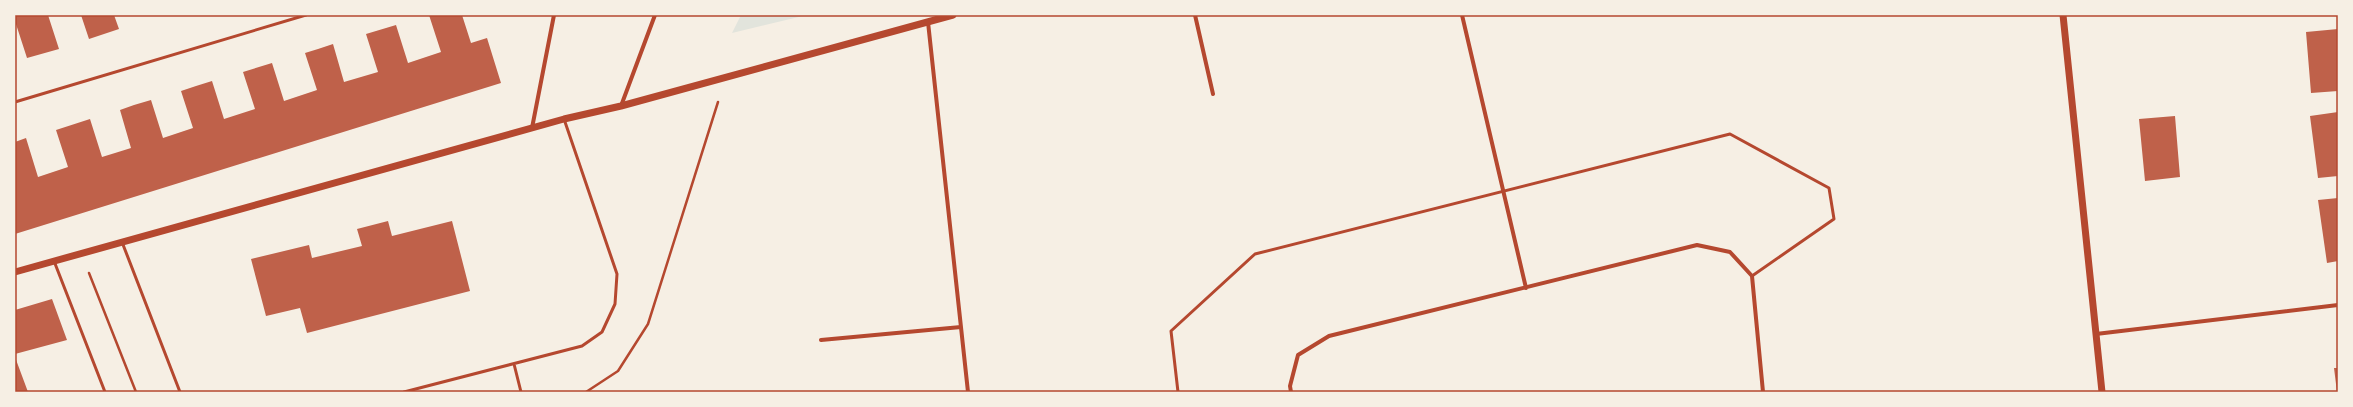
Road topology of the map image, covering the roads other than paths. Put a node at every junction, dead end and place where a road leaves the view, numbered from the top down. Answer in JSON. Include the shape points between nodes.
{"nodes":[{"id":1,"x":306,"y":15,"type":"edge"},
{"id":2,"x":554,"y":15,"type":"edge"},
{"id":3,"x":655,"y":15,"type":"edge"},
{"id":4,"x":953,"y":15,"type":"edge"},
{"id":5,"x":1196,"y":15,"type":"edge"},
{"id":6,"x":1462,"y":15,"type":"edge"},
{"id":7,"x":2064,"y":15,"type":"edge"},
{"id":8,"x":928,"y":22,"type":"junction"},
{"id":9,"x":1213,"y":94,"type":"dead end"},
{"id":10,"x":15,"y":102,"type":"edge"},
{"id":11,"x":621,"y":106,"type":"junction"},
{"id":12,"x":564,"y":119,"type":"junction"},
{"id":13,"x":532,"y":128,"type":"junction"},
{"id":14,"x":1504,"y":191,"type":"junction"},
{"id":15,"x":122,"y":242,"type":"junction"},
{"id":16,"x":54,"y":261,"type":"junction"},
{"id":17,"x":15,"y":272,"type":"edge"},
{"id":18,"x":1752,"y":276,"type":"junction"},
{"id":19,"x":1526,"y":288,"type":"junction"},
{"id":20,"x":2338,"y":305,"type":"edge"},
{"id":21,"x":961,"y":327,"type":"junction"},
{"id":22,"x":2096,"y":334,"type":"junction"},
{"id":23,"x":821,"y":340,"type":"dead end"},
{"id":24,"x":514,"y":364,"type":"junction"},
{"id":25,"x":105,"y":392,"type":"edge"},
{"id":26,"x":180,"y":392,"type":"edge"},
{"id":27,"x":404,"y":392,"type":"edge"},
{"id":28,"x":521,"y":392,"type":"edge"},
{"id":29,"x":968,"y":392,"type":"edge"},
{"id":30,"x":1178,"y":392,"type":"edge"},
{"id":31,"x":1291,"y":392,"type":"edge"},
{"id":32,"x":1763,"y":392,"type":"edge"},
{"id":33,"x":2102,"y":392,"type":"edge"}],
"edges":[{"from":1,"to":10,"type":"lane"},
{"from":2,"to":13,"type":"street"},
{"from":3,"to":11,"type":"street"},
{"from":4,"to":8,"type":"street"},
{"from":5,"to":9,"type":"street"},
{"from":6,"to":14,"type":"street"},
{"from":7,"to":22,"type":"street"},
{"from":8,"to":11,"type":"street"},
{"from":8,"to":21,"type":"street"},
{"from":11,"to":12,"type":"street"},
{"from":12,"to":13,"type":"street"},
{"from":12,"to":24,"type":"lane","via":[[617,274],[615,304],[602,332],[582,346]]},
{"from":13,"to":15,"type":"street"},
{"from":14,"to":18,"type":"lane","via":[[1730,134],[1830,188],[1834,219]]},
{"from":14,"to":19,"type":"street"},
{"from":14,"to":30,"type":"lane","via":[[1255,254],[1171,331]]},
{"from":15,"to":16,"type":"street"},
{"from":15,"to":26,"type":"lane"},
{"from":16,"to":17,"type":"street"},
{"from":16,"to":25,"type":"lane"},
{"from":18,"to":19,"type":"street","via":[[1730,252],[1698,245]]},
{"from":18,"to":32,"type":"street"},
{"from":19,"to":31,"type":"street","via":[[1329,336],[1298,356],[1290,386]]},
{"from":20,"to":22,"type":"street"},
{"from":21,"to":23,"type":"street"},
{"from":21,"to":29,"type":"street"},
{"from":22,"to":33,"type":"street"},
{"from":24,"to":27,"type":"lane"},
{"from":24,"to":28,"type":"lane"}]}
